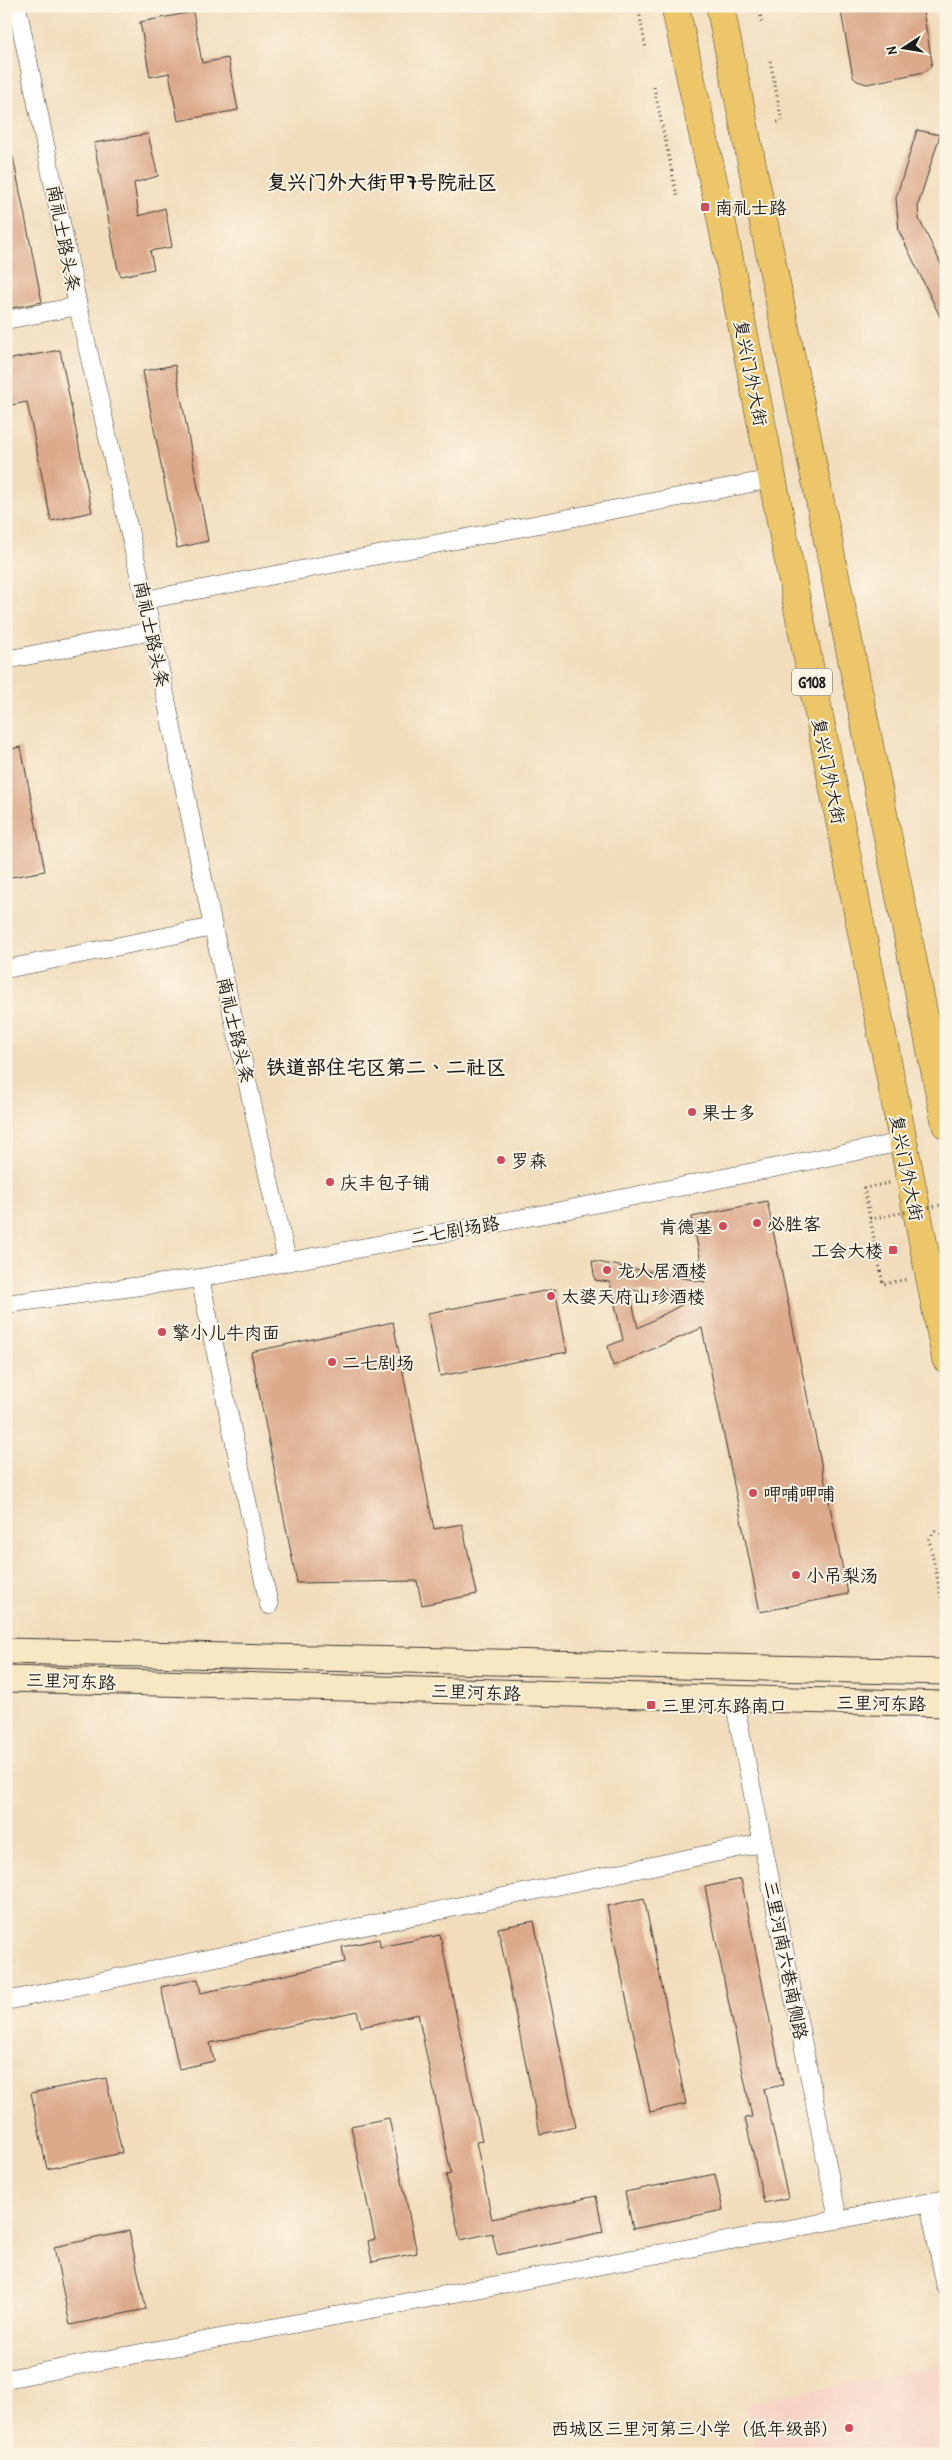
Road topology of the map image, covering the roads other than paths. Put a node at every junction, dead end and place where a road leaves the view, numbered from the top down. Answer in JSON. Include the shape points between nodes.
{"nodes":[{"id":1,"x":17,"y":6,"type":"edge"},
{"id":2,"x":675,"y":6,"type":"edge"},
{"id":3,"x":720,"y":6,"type":"edge"},
{"id":4,"x":78,"y":306,"type":"junction"},
{"id":5,"x":6,"y":320,"type":"edge"},
{"id":6,"x":772,"y":478,"type":"junction"},
{"id":7,"x":145,"y":600,"type":"junction"},
{"id":8,"x":152,"y":631,"type":"junction"},
{"id":9,"x":6,"y":660,"type":"edge"},
{"id":10,"x":213,"y":927,"type":"junction"},
{"id":11,"x":6,"y":969,"type":"edge"},
{"id":12,"x":946,"y":1125,"type":"edge"},
{"id":13,"x":902,"y":1142,"type":"junction"},
{"id":14,"x":287,"y":1261,"type":"junction"},
{"id":15,"x":200,"y":1278,"type":"junction"},
{"id":16,"x":6,"y":1304,"type":"edge"},
{"id":17,"x":946,"y":1359,"type":"edge"},
{"id":18,"x":269,"y":1605,"type":"dead end"},
{"id":19,"x":6,"y":1650,"type":"edge"},
{"id":20,"x":946,"y":1672,"type":"edge"},
{"id":21,"x":6,"y":1679,"type":"edge"},
{"id":22,"x":734,"y":1700,"type":"junction"},
{"id":23,"x":946,"y":1704,"type":"edge"},
{"id":24,"x":762,"y":1843,"type":"junction"},
{"id":25,"x":6,"y":2001,"type":"edge"},
{"id":26,"x":937,"y":2201,"type":"edge"},
{"id":27,"x":838,"y":2219,"type":"junction"},
{"id":28,"x":946,"y":2287,"type":"edge"},
{"id":29,"x":6,"y":2379,"type":"edge"}],
"edges":[{"from":1,"to":4,"type":"street","name":"南礼士路头条"},
{"from":2,"to":6,"type":"highway","name":"复兴门外大街","number":"G108"},
{"from":3,"to":12,"type":"highway","number":"G108"},
{"from":4,"to":5,"type":"street"},
{"from":4,"to":7,"type":"street","name":"南礼士路头条"},
{"from":6,"to":7,"type":"street"},
{"from":6,"to":13,"type":"highway","name":"复兴门外大街","number":"G108"},
{"from":7,"to":8,"type":"street","name":"南礼士路头条"},
{"from":8,"to":9,"type":"street"},
{"from":8,"to":10,"type":"street","name":"南礼士路头条"},
{"from":10,"to":11,"type":"street"},
{"from":10,"to":14,"type":"street","name":"南礼士路头条"},
{"from":13,"to":14,"type":"street","name":"二七剧场路","via":[[555,1212]]},
{"from":13,"to":17,"type":"highway","name":"复兴门外大街","number":"G108"},
{"from":14,"to":15,"type":"street","name":"二七剧场路"},
{"from":15,"to":16,"type":"street","name":"二七剧场路"},
{"from":15,"to":18,"type":"street"},
{"from":19,"to":20,"type":"main road","name":"三里河东路"},
{"from":21,"to":22,"type":"main road","name":"三里河东路"},
{"from":22,"to":23,"type":"main road","name":"三里河东路"},
{"from":22,"to":24,"type":"street","name":"三里河南六巷南侧路"},
{"from":24,"to":25,"type":"street"},
{"from":24,"to":27,"type":"street","name":"三里河南六巷南侧路"},
{"from":26,"to":27,"type":"street"},
{"from":26,"to":28,"type":"street"},
{"from":27,"to":29,"type":"street"}]}
